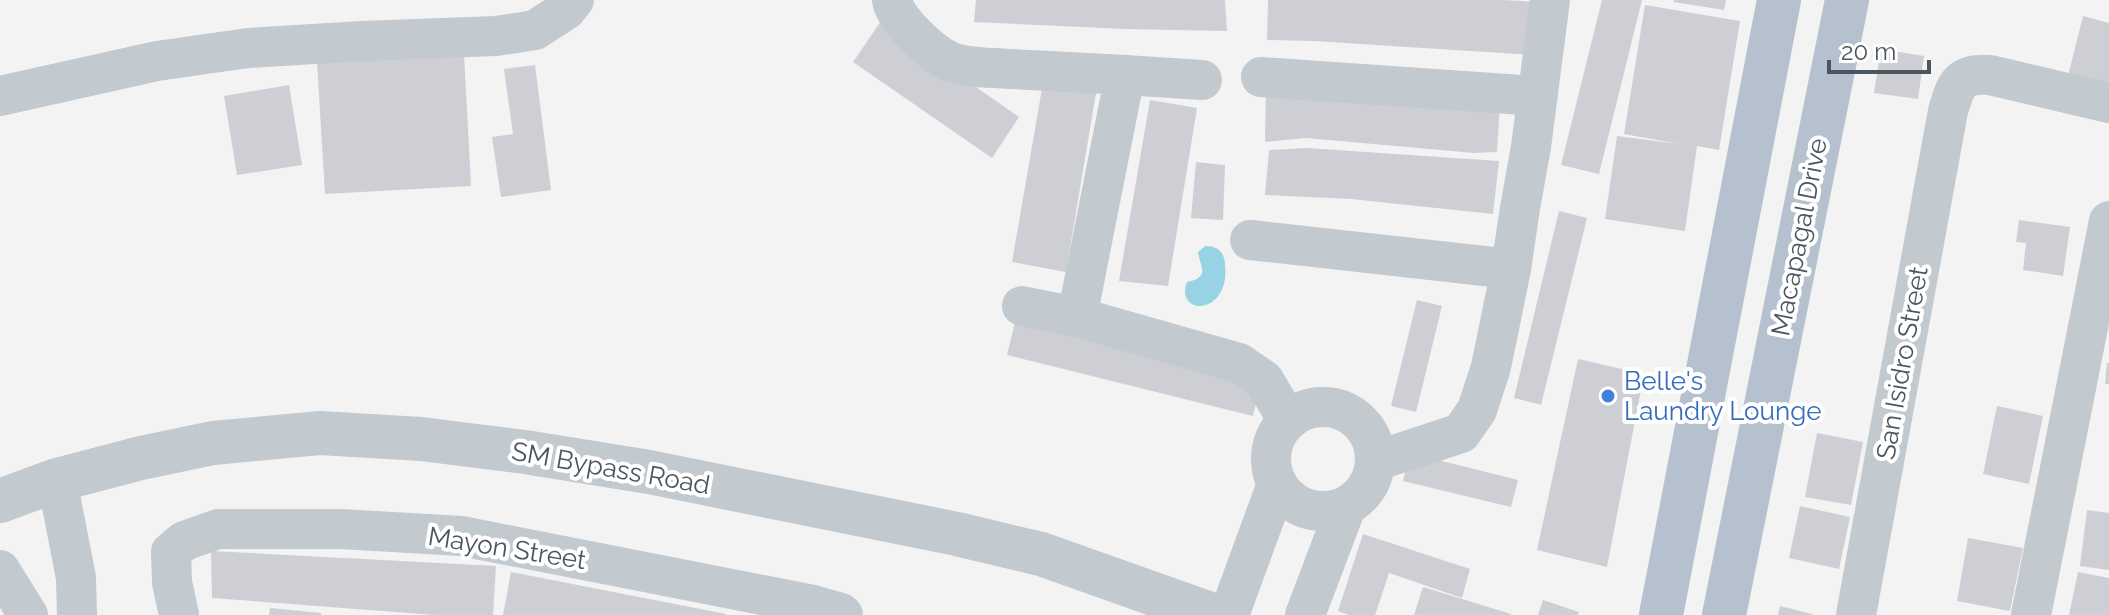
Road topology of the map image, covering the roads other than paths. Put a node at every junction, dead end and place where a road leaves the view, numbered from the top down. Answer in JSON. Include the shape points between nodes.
{"nodes":[{"id":1,"x":574,"y":0,"type":"edge"},
{"id":2,"x":892,"y":0,"type":"edge"},
{"id":3,"x":1550,"y":0,"type":"edge"},
{"id":4,"x":1779,"y":0,"type":"edge"},
{"id":5,"x":1847,"y":0,"type":"edge"},
{"id":6,"x":1125,"y":75,"type":"junction"},
{"id":7,"x":1261,"y":77,"type":"dead end"},
{"id":8,"x":1202,"y":80,"type":"dead end"},
{"id":9,"x":0,"y":96,"type":"edge"},
{"id":10,"x":1537,"y":96,"type":"junction"},
{"id":11,"x":2109,"y":103,"type":"edge"},
{"id":12,"x":2109,"y":221,"type":"edge"},
{"id":13,"x":1250,"y":240,"type":"dead end"},
{"id":14,"x":1511,"y":269,"type":"junction"},
{"id":15,"x":1022,"y":306,"type":"dead end"},
{"id":16,"x":1077,"y":317,"type":"junction"},
{"id":17,"x":1288,"y":421,"type":"junction"},
{"id":18,"x":1376,"y":461,"type":"junction"},
{"id":19,"x":57,"y":480,"type":"junction"},
{"id":20,"x":1277,"y":484,"type":"junction"},
{"id":21,"x":0,"y":501,"type":"edge"},
{"id":22,"x":1346,"y":507,"type":"junction"},
{"id":23,"x":0,"y":570,"type":"edge"},
{"id":24,"x":28,"y":615,"type":"edge"},
{"id":25,"x":77,"y":615,"type":"edge"},
{"id":26,"x":179,"y":615,"type":"edge"},
{"id":27,"x":843,"y":615,"type":"edge"},
{"id":28,"x":1213,"y":615,"type":"edge"},
{"id":29,"x":1229,"y":615,"type":"edge"},
{"id":30,"x":1305,"y":615,"type":"edge"},
{"id":31,"x":1661,"y":615,"type":"edge"},
{"id":32,"x":1724,"y":615,"type":"edge"},
{"id":33,"x":1856,"y":615,"type":"edge"},
{"id":34,"x":2031,"y":615,"type":"edge"}],
"edges":[{"from":1,"to":9,"type":"street","via":[[535,30],[248,48],[157,61]]},
{"from":2,"to":6,"type":"street","via":[[912,31],[951,62]]},
{"from":3,"to":10,"type":"street"},
{"from":4,"to":31,"type":"main road"},
{"from":5,"to":32,"type":"main road","name":"Macapagal Drive"},
{"from":6,"to":8,"type":"street"},
{"from":6,"to":16,"type":"street"},
{"from":7,"to":10,"type":"street"},
{"from":10,"to":14,"type":"street"},
{"from":11,"to":33,"type":"street","name":"San Isidro Street","via":[[1990,75],[1961,79],[1954,89]]},
{"from":12,"to":34,"type":"street"},
{"from":13,"to":14,"type":"street"},
{"from":14,"to":18,"type":"street","via":[[1491,367],[1477,410],[1461,433]]},
{"from":15,"to":16,"type":"street"},
{"from":16,"to":17,"type":"street","via":[[1239,363],[1264,380]]},
{"from":17,"to":18,"type":"street","via":[[1305,410],[1345,411],[1367,432]]},
{"from":17,"to":20,"type":"street","via":[[1275,439],[1271,462]]},
{"from":18,"to":22,"type":"street","via":[[1361,496]]},
{"from":19,"to":21,"type":"street","name":"SM Bypass Road"},
{"from":19,"to":25,"type":"street","via":[[76,578]]},
{"from":19,"to":28,"type":"street","name":"SM Bypass Road","via":[[213,443],[320,433],[421,439],[649,472],[957,534],[1041,554]]},
{"from":20,"to":22,"type":"street","via":[[1289,500],[1307,510]]},
{"from":20,"to":29,"type":"street"},
{"from":22,"to":30,"type":"street"},
{"from":23,"to":24,"type":"street"},
{"from":26,"to":27,"type":"street","name":"Mayon Street","via":[[171,552],[184,541],[218,529],[461,536]]}]}
